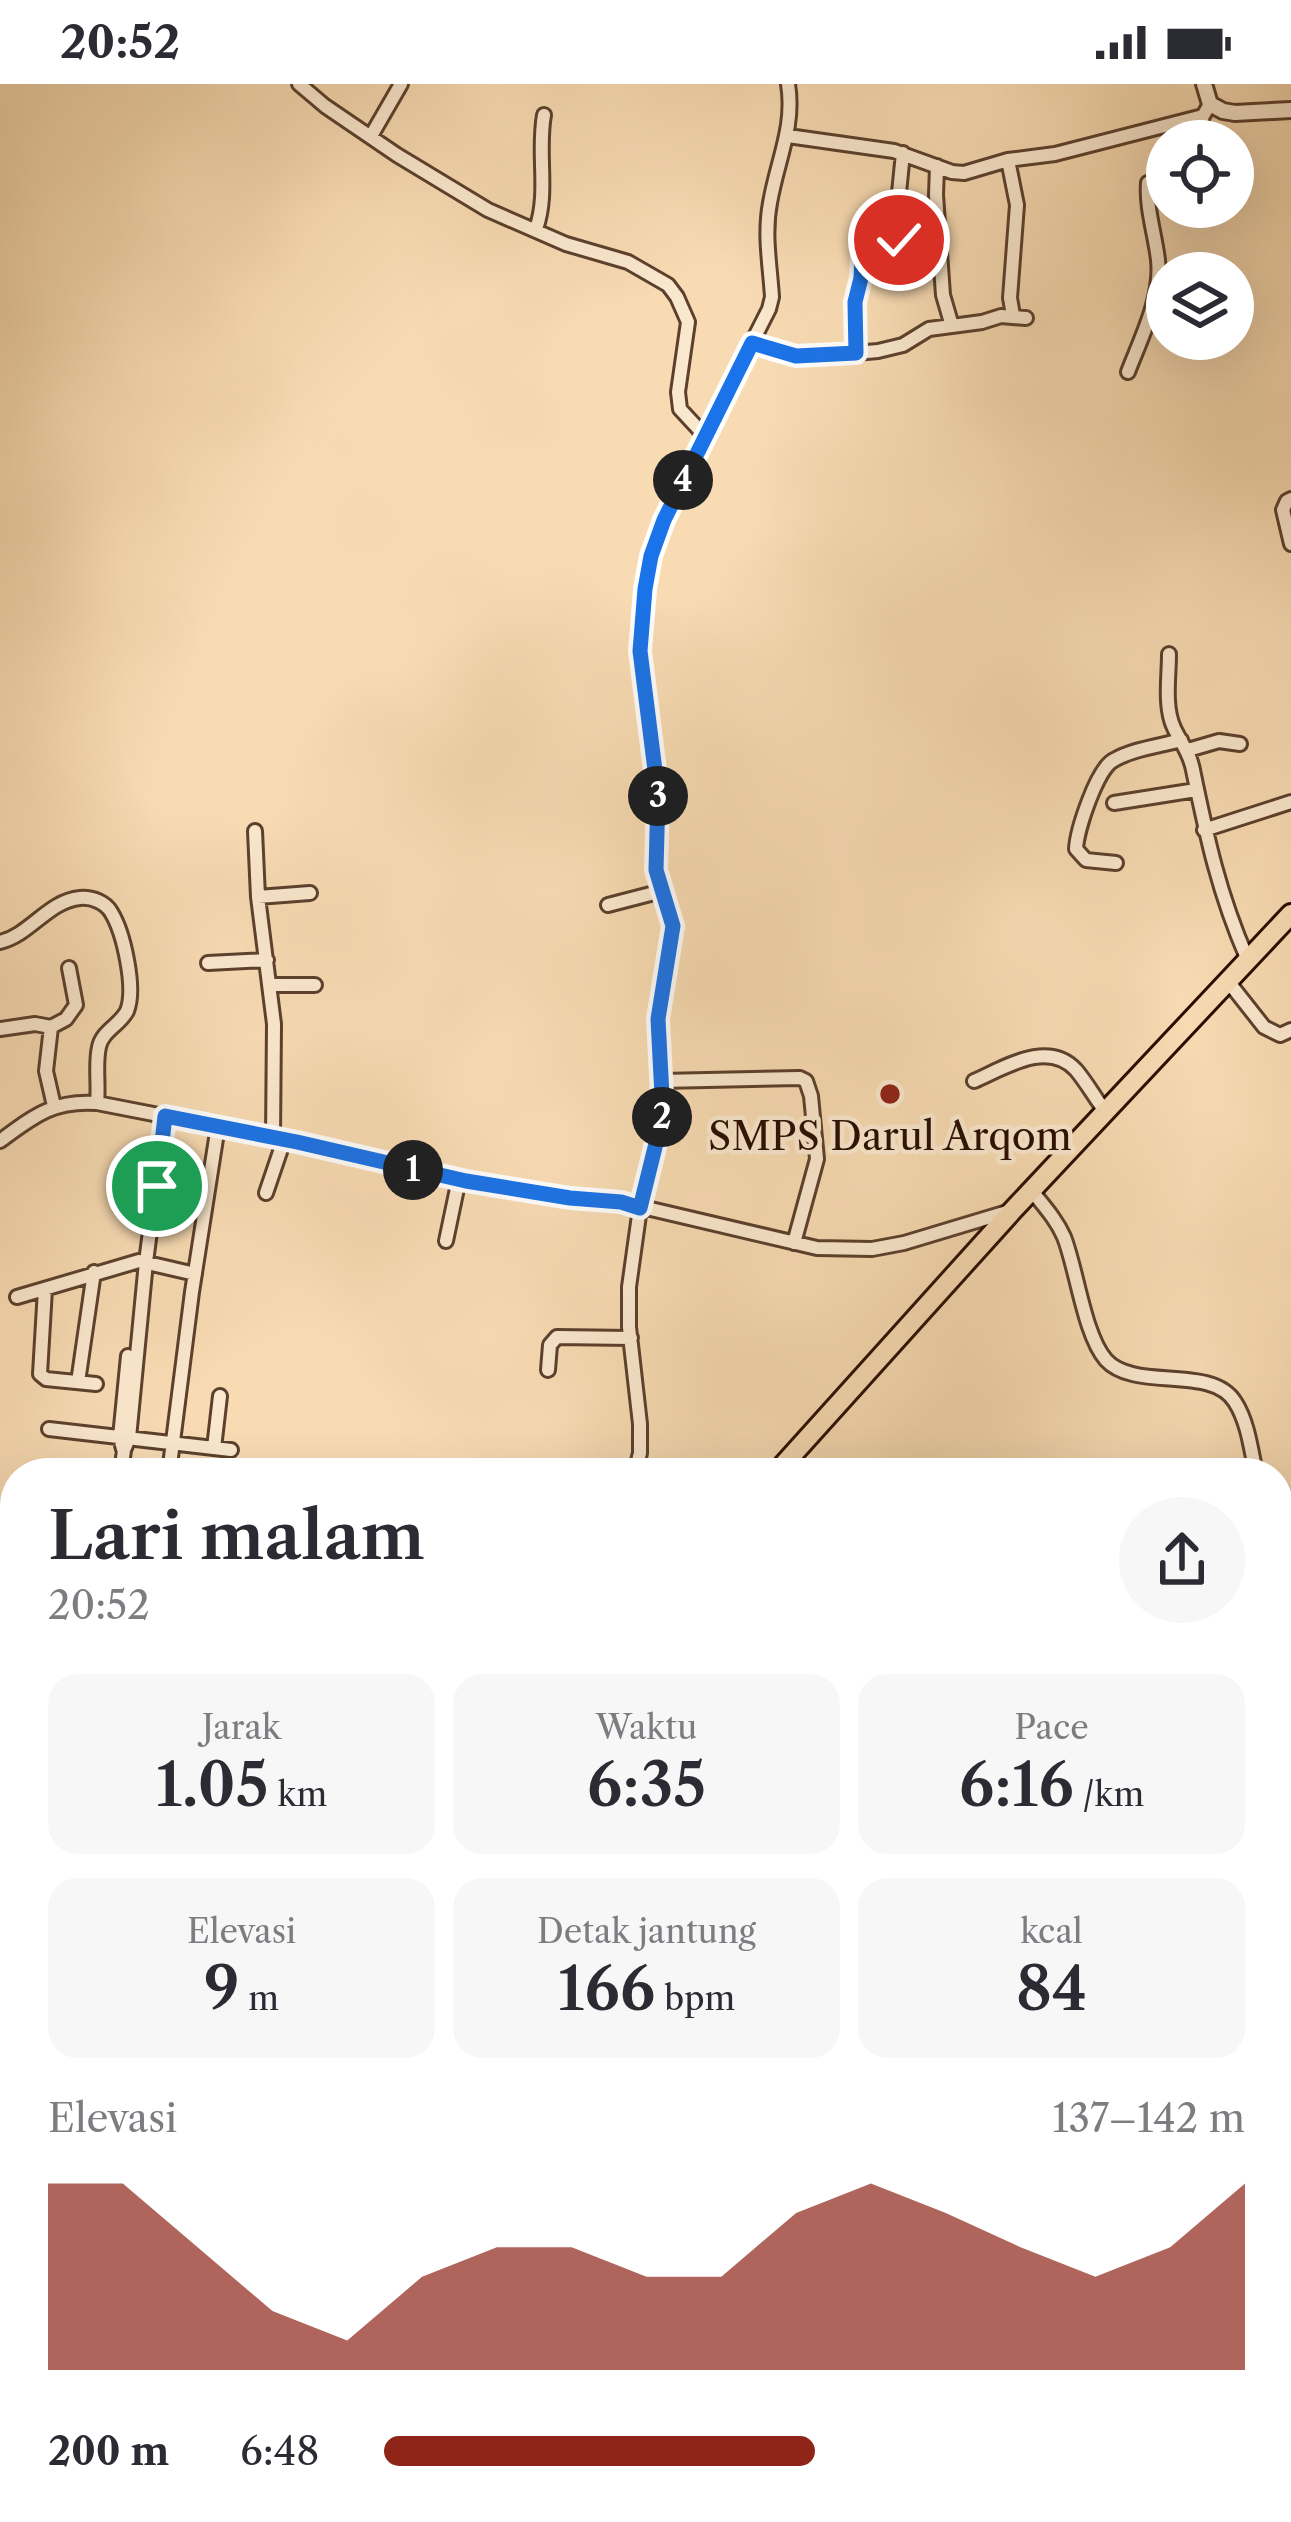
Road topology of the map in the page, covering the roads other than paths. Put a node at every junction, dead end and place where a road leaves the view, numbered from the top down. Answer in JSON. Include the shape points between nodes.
{"nodes":[{"id":1,"x":300,"y":84,"type":"edge"},
{"id":2,"x":400,"y":84,"type":"edge"},
{"id":3,"x":788,"y":84,"type":"edge"},
{"id":4,"x":1204,"y":84,"type":"edge"},
{"id":5,"x":1207,"y":110,"type":"junction"},
{"id":6,"x":1291,"y":110,"type":"edge"},
{"id":7,"x":544,"y":116,"type":"dead end"},
{"id":8,"x":1203,"y":120,"type":"edge"},
{"id":9,"x":371,"y":136,"type":"junction"},
{"id":10,"x":788,"y":136,"type":"junction"},
{"id":11,"x":903,"y":153,"type":"junction"},
{"id":12,"x":1008,"y":160,"type":"junction"},
{"id":13,"x":938,"y":166,"type":"junction"},
{"id":14,"x":1152,"y":228,"type":"edge"},
{"id":15,"x":536,"y":229,"type":"junction"},
{"id":16,"x":952,"y":326,"type":"junction"},
{"id":17,"x":752,"y":343,"type":"junction"},
{"id":18,"x":856,"y":353,"type":"junction"},
{"id":19,"x":1127,"y":371,"type":"dead end"},
{"id":20,"x":705,"y":436,"type":"junction"},
{"id":21,"x":1291,"y":499,"type":"edge"},
{"id":22,"x":1291,"y":544,"type":"edge"},
{"id":23,"x":1169,"y":654,"type":"dead end"},
{"id":24,"x":1240,"y":744,"type":"dead end"},
{"id":25,"x":1184,"y":745,"type":"junction"},
{"id":26,"x":1196,"y":790,"type":"junction"},
{"id":27,"x":1291,"y":802,"type":"edge"},
{"id":28,"x":1114,"y":803,"type":"dead end"},
{"id":29,"x":1204,"y":830,"type":"junction"},
{"id":30,"x":255,"y":831,"type":"dead end"},
{"id":31,"x":1116,"y":862,"type":"dead end"},
{"id":32,"x":662,"y":891,"type":"junction"},
{"id":33,"x":310,"y":892,"type":"dead end"},
{"id":34,"x":258,"y":897,"type":"junction"},
{"id":35,"x":608,"y":904,"type":"dead end"},
{"id":36,"x":1291,"y":914,"type":"edge"},
{"id":37,"x":0,"y":942,"type":"edge"},
{"id":38,"x":1247,"y":958,"type":"junction"},
{"id":39,"x":267,"y":960,"type":"junction"},
{"id":40,"x":208,"y":964,"type":"dead end"},
{"id":41,"x":68,"y":968,"type":"dead end"},
{"id":42,"x":1227,"y":980,"type":"junction"},
{"id":43,"x":269,"y":985,"type":"junction"},
{"id":44,"x":315,"y":985,"type":"dead end"},
{"id":45,"x":51,"y":1027,"type":"junction"},
{"id":46,"x":0,"y":1030,"type":"edge"},
{"id":47,"x":1291,"y":1030,"type":"edge"},
{"id":48,"x":661,"y":1081,"type":"junction"},
{"id":49,"x":974,"y":1081,"type":"dead end"},
{"id":50,"x":97,"y":1102,"type":"junction"},
{"id":51,"x":54,"y":1106,"type":"junction"},
{"id":52,"x":1105,"y":1111,"type":"junction"},
{"id":53,"x":161,"y":1115,"type":"junction"},
{"id":54,"x":218,"y":1126,"type":"junction"},
{"id":55,"x":278,"y":1138,"type":"junction"},
{"id":56,"x":0,"y":1141,"type":"edge"},
{"id":57,"x":459,"y":1180,"type":"junction"},
{"id":58,"x":1032,"y":1191,"type":"junction"},
{"id":59,"x":266,"y":1193,"type":"dead end"},
{"id":60,"x":640,"y":1208,"type":"junction"},
{"id":61,"x":1013,"y":1210,"type":"junction"},
{"id":62,"x":446,"y":1241,"type":"dead end"},
{"id":63,"x":794,"y":1243,"type":"junction"},
{"id":64,"x":142,"y":1262,"type":"junction"},
{"id":65,"x":94,"y":1272,"type":"junction"},
{"id":66,"x":195,"y":1274,"type":"junction"},
{"id":67,"x":45,"y":1289,"type":"junction"},
{"id":68,"x":17,"y":1297,"type":"dead end"},
{"id":69,"x":631,"y":1338,"type":"junction"},
{"id":70,"x":548,"y":1370,"type":"dead end"},
{"id":71,"x":78,"y":1382,"type":"junction"},
{"id":72,"x":96,"y":1384,"type":"dead end"},
{"id":73,"x":220,"y":1396,"type":"dead end"},
{"id":74,"x":49,"y":1429,"type":"dead end"},
{"id":75,"x":124,"y":1441,"type":"junction"},
{"id":76,"x":173,"y":1443,"type":"junction"},
{"id":77,"x":214,"y":1448,"type":"junction"},
{"id":78,"x":232,"y":1450,"type":"dead end"},
{"id":79,"x":122,"y":1458,"type":"edge"},
{"id":80,"x":172,"y":1458,"type":"edge"},
{"id":81,"x":639,"y":1458,"type":"edge"},
{"id":82,"x":790,"y":1458,"type":"edge"},
{"id":83,"x":1252,"y":1458,"type":"edge"}],
"edges":[{"from":1,"to":9,"type":"street"},
{"from":2,"to":9,"type":"street"},
{"from":3,"to":10,"type":"street"},
{"from":4,"to":5,"type":"street"},
{"from":5,"to":6,"type":"street"},
{"from":5,"to":8,"type":"street"},
{"from":5,"to":12,"type":"street"},
{"from":7,"to":15,"type":"street"},
{"from":9,"to":15,"type":"street","via":[[488,209]]},
{"from":10,"to":11,"type":"street"},
{"from":10,"to":17,"type":"street","via":[[767,220],[772,297]]},
{"from":11,"to":13,"type":"street"},
{"from":11,"to":18,"type":"street","via":[[900,239],[863,239]]},
{"from":12,"to":13,"type":"street","via":[[964,172]]},
{"from":12,"to":16,"type":"street","via":[[1017,206],[1010,298],[1020,317]]},
{"from":13,"to":16,"type":"street","via":[[943,295]]},
{"from":14,"to":19,"type":"street","via":[[1159,275]]},
{"from":15,"to":20,"type":"street","via":[[668,285],[688,322],[680,410]]},
{"from":16,"to":18,"type":"street","via":[[896,348]]},
{"from":17,"to":18,"type":"street","via":[[796,356]]},
{"from":17,"to":20,"type":"street"},
{"from":20,"to":32,"type":"street","via":[[664,520],[645,589],[640,651]]},
{"from":21,"to":22,"type":"street","via":[[1283,510]]},
{"from":23,"to":25,"type":"street","via":[[1170,717]]},
{"from":24,"to":25,"type":"street"},
{"from":25,"to":26,"type":"street"},
{"from":25,"to":31,"type":"street","via":[[1105,767],[1076,849],[1086,860]]},
{"from":26,"to":28,"type":"street"},
{"from":26,"to":29,"type":"street"},
{"from":27,"to":29,"type":"street"},
{"from":29,"to":38,"type":"street"},
{"from":30,"to":34,"type":"street"},
{"from":32,"to":35,"type":"street"},
{"from":32,"to":48,"type":"street","via":[[673,926],[658,1019]]},
{"from":33,"to":34,"type":"street"},
{"from":34,"to":39,"type":"street"},
{"from":36,"to":38,"type":"main road"},
{"from":37,"to":50,"type":"street","via":[[75,898],[111,911],[130,996],[126,1014],[99,1044]]},
{"from":38,"to":42,"type":"main road"},
{"from":39,"to":40,"type":"street"},
{"from":39,"to":43,"type":"street"},
{"from":41,"to":45,"type":"street","via":[[76,1005]]},
{"from":42,"to":47,"type":"street","via":[[1264,1027],[1280,1035]]},
{"from":42,"to":52,"type":"main road"},
{"from":43,"to":44,"type":"street"},
{"from":43,"to":55,"type":"street"},
{"from":45,"to":46,"type":"street"},
{"from":45,"to":51,"type":"street","via":[[46,1070]]},
{"from":48,"to":60,"type":"street","via":[[663,1115]]},
{"from":48,"to":63,"type":"street","via":[[806,1081],[817,1160]]},
{"from":49,"to":52,"type":"street","via":[[1027,1058],[1055,1058],[1073,1068]]},
{"from":50,"to":51,"type":"street"},
{"from":50,"to":53,"type":"street"},
{"from":51,"to":56,"type":"street"},
{"from":52,"to":58,"type":"main road"},
{"from":53,"to":54,"type":"street"},
{"from":53,"to":64,"type":"street"},
{"from":54,"to":55,"type":"street"},
{"from":54,"to":66,"type":"street"},
{"from":55,"to":57,"type":"street"},
{"from":55,"to":59,"type":"street"},
{"from":57,"to":60,"type":"street"},
{"from":57,"to":62,"type":"street"},
{"from":58,"to":61,"type":"main road"},
{"from":58,"to":83,"type":"street","via":[[1064,1237],[1109,1363],[1229,1394]]},
{"from":60,"to":63,"type":"street"},
{"from":60,"to":69,"type":"street"},
{"from":61,"to":63,"type":"street","via":[[893,1246]]},
{"from":61,"to":82,"type":"main road"},
{"from":64,"to":65,"type":"street"},
{"from":64,"to":66,"type":"street"},
{"from":64,"to":75,"type":"street"},
{"from":65,"to":67,"type":"street"},
{"from":65,"to":71,"type":"street"},
{"from":66,"to":76,"type":"street"},
{"from":67,"to":68,"type":"street"},
{"from":67,"to":71,"type":"street","via":[[40,1374]]},
{"from":69,"to":70,"type":"street","via":[[556,1337]]},
{"from":69,"to":81,"type":"street"},
{"from":71,"to":72,"type":"street"},
{"from":73,"to":77,"type":"street"},
{"from":74,"to":75,"type":"street"},
{"from":75,"to":76,"type":"street"},
{"from":75,"to":79,"type":"street"},
{"from":76,"to":77,"type":"street"},
{"from":76,"to":80,"type":"street"},
{"from":77,"to":78,"type":"street"}]}
